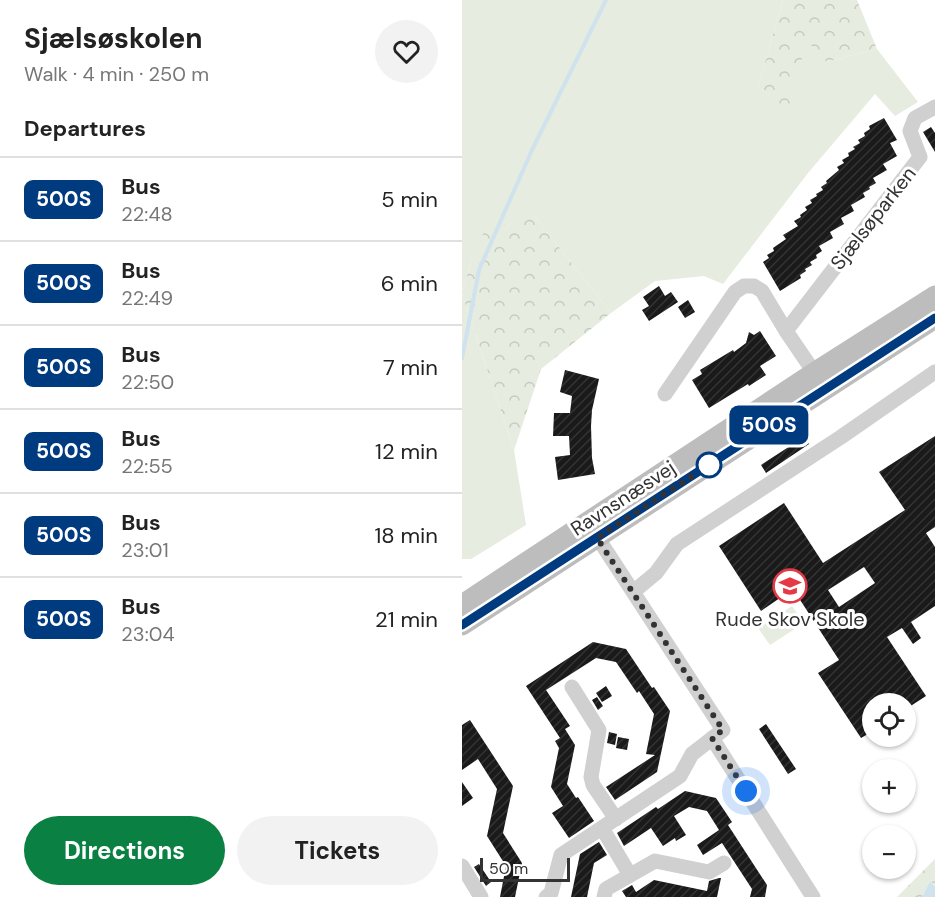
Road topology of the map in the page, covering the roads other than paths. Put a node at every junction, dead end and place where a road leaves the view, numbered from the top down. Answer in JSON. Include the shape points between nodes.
{"nodes":[{"id":1,"x":935,"y":107,"type":"edge"},
{"id":2,"x":935,"y":296,"type":"edge"},
{"id":3,"x":935,"y":318,"type":"edge"},
{"id":4,"x":786,"y":331,"type":"junction"},
{"id":5,"x":935,"y":372,"type":"edge"},
{"id":6,"x":820,"y":381,"type":"junction"},
{"id":7,"x":665,"y":394,"type":"dead end"},
{"id":8,"x":592,"y":530,"type":"junction"},
{"id":9,"x":633,"y":592,"type":"junction"},
{"id":10,"x":462,"y":605,"type":"edge"},
{"id":11,"x":462,"y":625,"type":"edge"},
{"id":12,"x":579,"y":689,"type":"dead end"},
{"id":13,"x":712,"y":738,"type":"junction"},
{"id":14,"x":616,"y":819,"type":"junction"},
{"id":15,"x":602,"y":828,"type":"junction"},
{"id":16,"x":724,"y":863,"type":"dead end"},
{"id":17,"x":462,"y":866,"type":"edge"},
{"id":18,"x":630,"y":875,"type":"junction"},
{"id":19,"x":482,"y":897,"type":"edge"},
{"id":20,"x":546,"y":897,"type":"edge"},
{"id":21,"x":604,"y":897,"type":"edge"},
{"id":22,"x":813,"y":897,"type":"edge"}],
"edges":[{"from":1,"to":4,"type":"street","name":"Sjælsøparken","via":[[915,118],[910,131],[920,157]]},
{"from":2,"to":6,"type":"main road","name":"Ravnsnæsvej"},
{"from":3,"to":6,"type":"main road","name":"Ravnsnæsvej"},
{"from":4,"to":6,"type":"street"},
{"from":4,"to":7,"type":"street","via":[[762,291],[744,286],[735,292]]},
{"from":5,"to":9,"type":"street","via":[[677,544],[656,573]]},
{"from":6,"to":8,"type":"main road","name":"Ravnsnæsvej"},
{"from":8,"to":9,"type":"street"},
{"from":8,"to":10,"type":"main road","name":"Ravnsnæsvej"},
{"from":8,"to":11,"type":"main road","name":"Ravnsnæsvej"},
{"from":9,"to":13,"type":"street","via":[[723,730]]},
{"from":12,"to":14,"type":"street","via":[[599,730],[593,785]]},
{"from":13,"to":14,"type":"street","via":[[692,754],[680,776]]},
{"from":13,"to":22,"type":"street"},
{"from":14,"to":15,"type":"street"},
{"from":15,"to":18,"type":"street"},
{"from":15,"to":20,"type":"street","via":[[561,855],[551,893]]},
{"from":16,"to":18,"type":"street","via":[[709,872],[655,861]]},
{"from":17,"to":19,"type":"street"},
{"from":18,"to":21,"type":"street","via":[[606,889]]}]}
